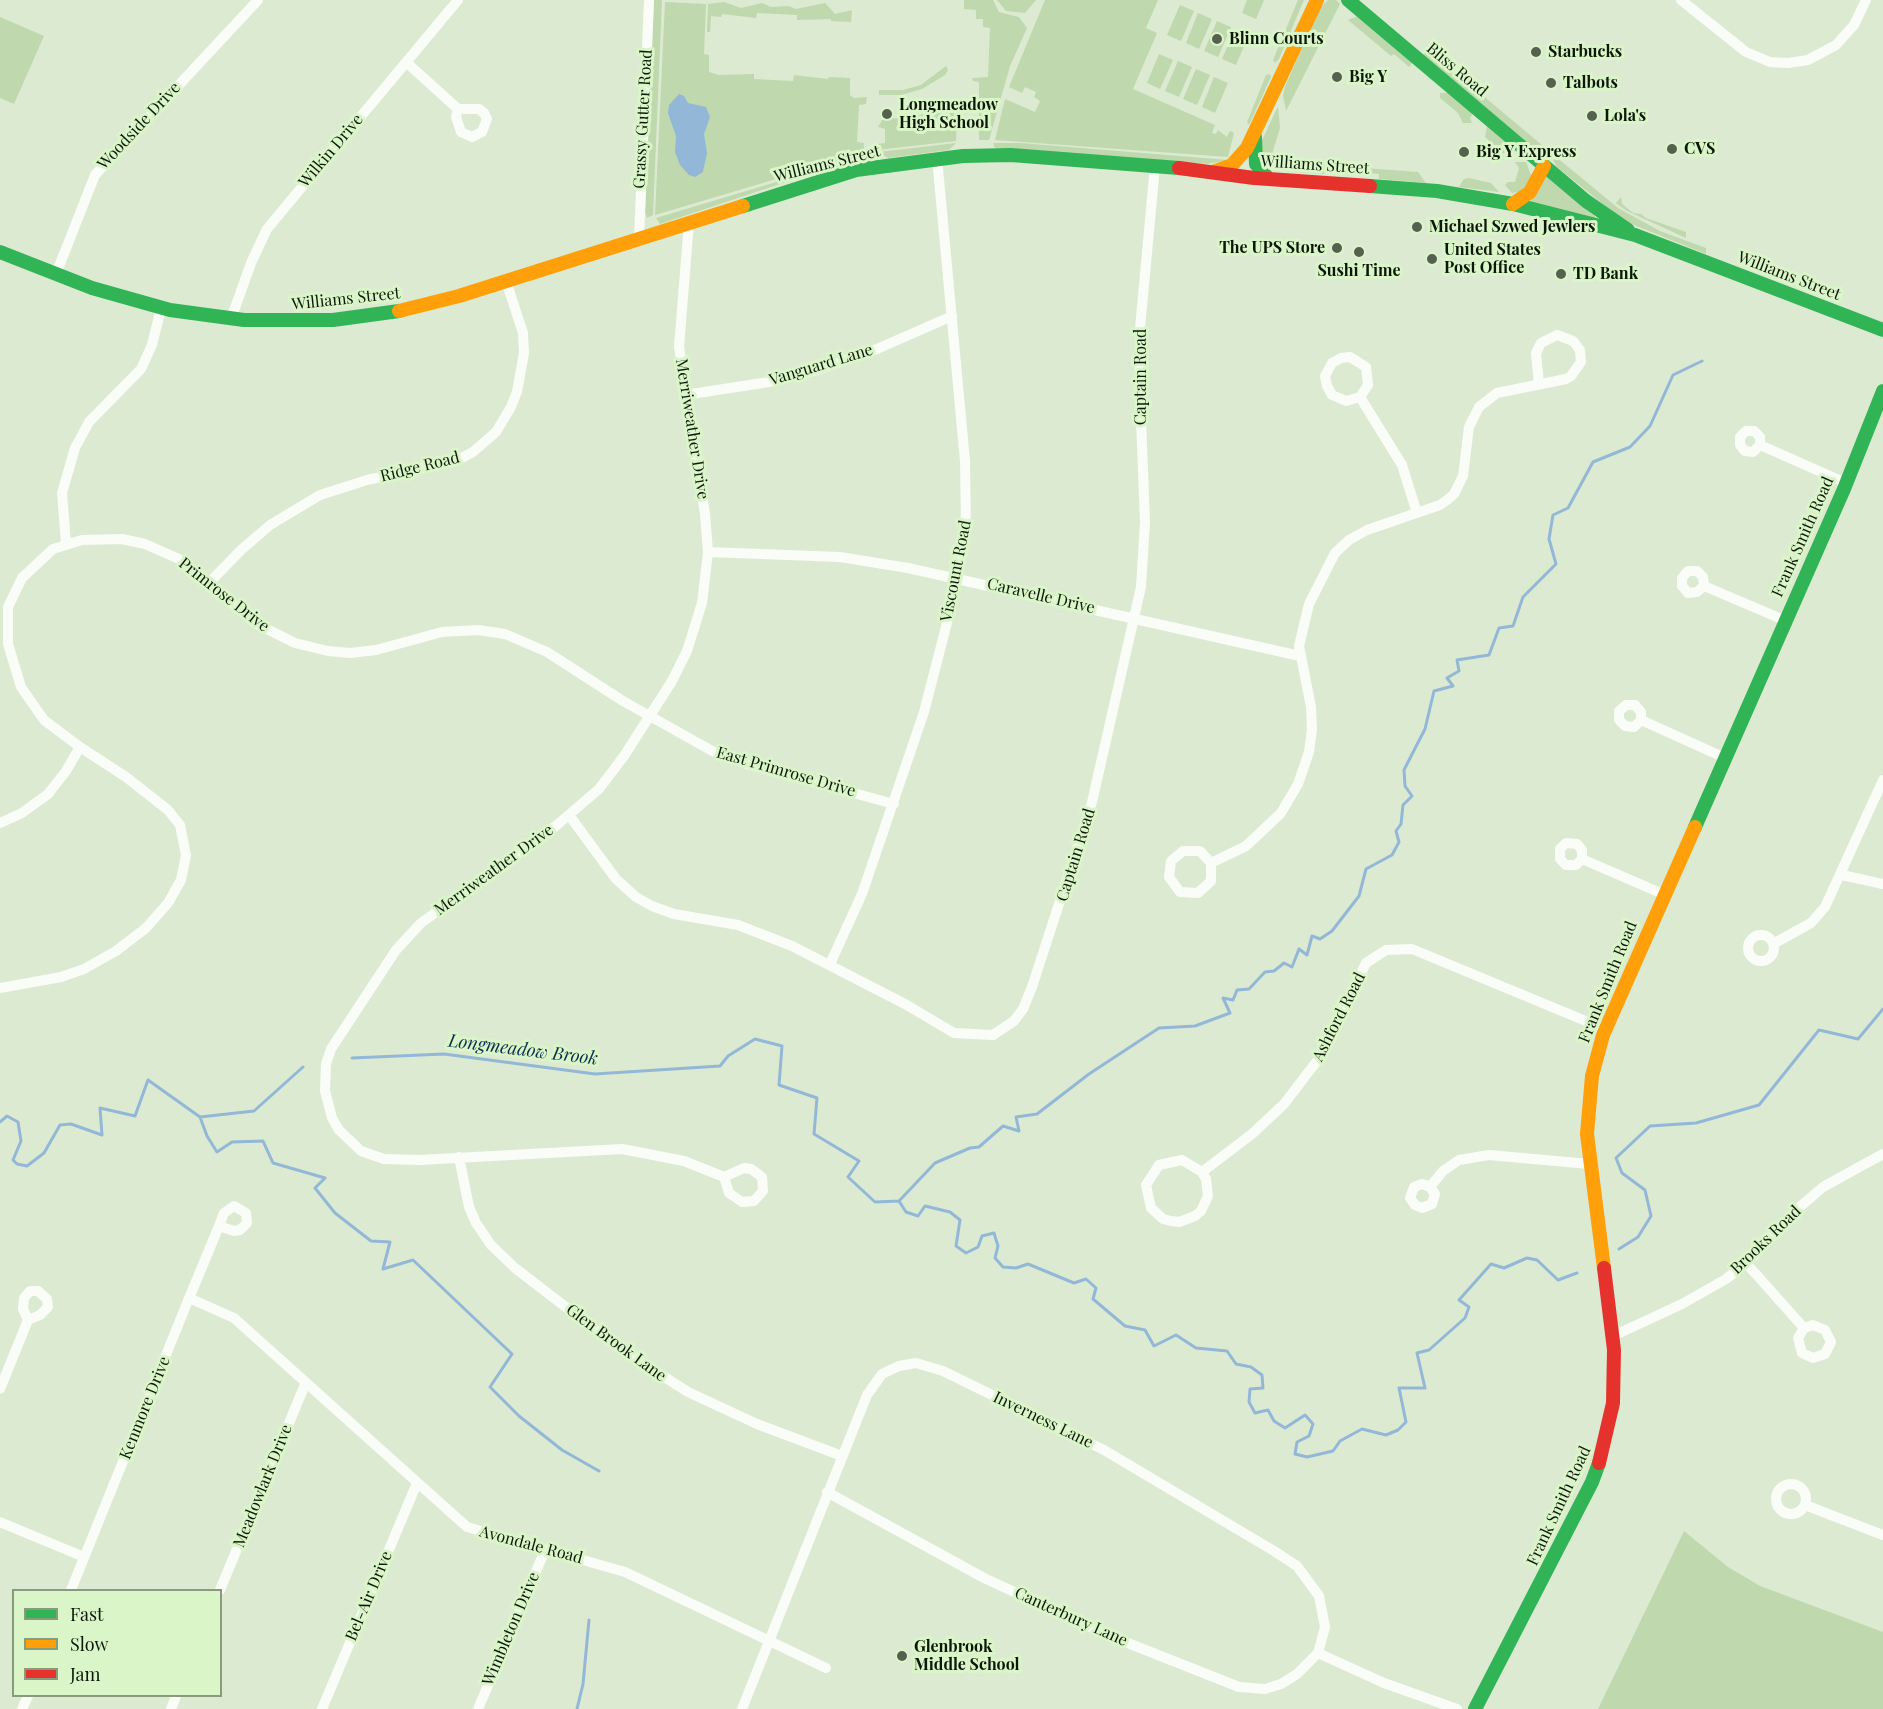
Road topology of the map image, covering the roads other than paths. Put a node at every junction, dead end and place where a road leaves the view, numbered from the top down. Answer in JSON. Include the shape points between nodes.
{"nodes":[{"id":1,"x":258,"y":0,"type":"edge"},
{"id":2,"x":458,"y":0,"type":"edge"},
{"id":3,"x":649,"y":0,"type":"edge"},
{"id":4,"x":1348,"y":0,"type":"edge"},
{"id":5,"x":1681,"y":0,"type":"edge"},
{"id":6,"x":1866,"y":0,"type":"edge"},
{"id":7,"x":1313,"y":3,"type":"edge"},
{"id":8,"x":406,"y":62,"type":"junction"},
{"id":9,"x":458,"y":109,"type":"dead end"},
{"id":10,"x":1256,"y":134,"type":"junction"},
{"id":11,"x":936,"y":158,"type":"junction"},
{"id":12,"x":1155,"y":166,"type":"junction"},
{"id":13,"x":1544,"y":166,"type":"junction"},
{"id":14,"x":1212,"y":171,"type":"junction"},
{"id":15,"x":1267,"y":177,"type":"junction"},
{"id":16,"x":1513,"y":204,"type":"junction"},
{"id":17,"x":688,"y":222,"type":"junction"},
{"id":18,"x":1635,"y":235,"type":"junction"},
{"id":19,"x":639,"y":238,"type":"junction"},
{"id":20,"x":0,"y":252,"type":"edge"},
{"id":21,"x":56,"y":274,"type":"junction"},
{"id":22,"x":506,"y":281,"type":"junction"},
{"id":23,"x":161,"y":308,"type":"junction"},
{"id":24,"x":952,"y":316,"type":"junction"},
{"id":25,"x":231,"y":319,"type":"junction"},
{"id":26,"x":1883,"y":330,"type":"edge"},
{"id":27,"x":1539,"y":384,"type":"junction"},
{"id":28,"x":1883,"y":391,"type":"edge"},
{"id":29,"x":685,"y":395,"type":"junction"},
{"id":30,"x":1360,"y":397,"type":"junction"},
{"id":31,"x":1761,"y":445,"type":"dead end"},
{"id":32,"x":1846,"y":483,"type":"junction"},
{"id":33,"x":1417,"y":513,"type":"junction"},
{"id":34,"x":66,"y":543,"type":"junction"},
{"id":35,"x":708,"y":552,"type":"junction"},
{"id":36,"x":957,"y":577,"type":"junction"},
{"id":37,"x":209,"y":583,"type":"junction"},
{"id":38,"x":1704,"y":586,"type":"dead end"},
{"id":39,"x":1135,"y":618,"type":"junction"},
{"id":40,"x":1784,"y":620,"type":"junction"},
{"id":41,"x":1299,"y":656,"type":"junction"},
{"id":42,"x":650,"y":716,"type":"junction"},
{"id":43,"x":1641,"y":720,"type":"dead end"},
{"id":44,"x":80,"y":747,"type":"junction"},
{"id":45,"x":1723,"y":757,"type":"junction"},
{"id":46,"x":1883,"y":780,"type":"edge"},
{"id":47,"x":894,"y":804,"type":"junction"},
{"id":48,"x":569,"y":815,"type":"junction"},
{"id":49,"x":0,"y":822,"type":"edge"},
{"id":50,"x":1582,"y":859,"type":"dead end"},
{"id":51,"x":1211,"y":863,"type":"junction"},
{"id":52,"x":1842,"y":875,"type":"junction"},
{"id":53,"x":1883,"y":884,"type":"edge"},
{"id":54,"x":1663,"y":894,"type":"junction"},
{"id":55,"x":1773,"y":944,"type":"dead end"},
{"id":56,"x":830,"y":964,"type":"junction"},
{"id":57,"x":0,"y":988,"type":"edge"},
{"id":58,"x":1605,"y":1029,"type":"junction"},
{"id":59,"x":1883,"y":1154,"type":"edge"},
{"id":60,"x":459,"y":1157,"type":"junction"},
{"id":61,"x":1590,"y":1164,"type":"junction"},
{"id":62,"x":1202,"y":1172,"type":"junction"},
{"id":63,"x":724,"y":1177,"type":"dead end"},
{"id":64,"x":1430,"y":1187,"type":"dead end"},
{"id":65,"x":219,"y":1226,"type":"dead end"},
{"id":66,"x":1746,"y":1263,"type":"junction"},
{"id":67,"x":189,"y":1298,"type":"junction"},
{"id":68,"x":28,"y":1320,"type":"dead end"},
{"id":69,"x":1804,"y":1328,"type":"dead end"},
{"id":70,"x":1613,"y":1336,"type":"junction"},
{"id":71,"x":306,"y":1382,"type":"junction"},
{"id":72,"x":0,"y":1389,"type":"edge"},
{"id":73,"x":842,"y":1456,"type":"junction"},
{"id":74,"x":417,"y":1483,"type":"junction"},
{"id":75,"x":827,"y":1492,"type":"junction"},
{"id":76,"x":1804,"y":1504,"type":"dead end"},
{"id":77,"x":0,"y":1522,"type":"edge"},
{"id":78,"x":1883,"y":1535,"type":"edge"},
{"id":79,"x":544,"y":1550,"type":"junction"},
{"id":80,"x":84,"y":1557,"type":"junction"},
{"id":81,"x":71,"y":1589,"type":"edge"},
{"id":82,"x":220,"y":1589,"type":"edge"},
{"id":83,"x":768,"y":1640,"type":"junction"},
{"id":84,"x":1318,"y":1653,"type":"junction"},
{"id":85,"x":826,"y":1668,"type":"dead end"},
{"id":86,"x":322,"y":1709,"type":"edge"},
{"id":87,"x":478,"y":1709,"type":"edge"},
{"id":88,"x":742,"y":1709,"type":"edge"},
{"id":89,"x":1457,"y":1709,"type":"edge"},
{"id":90,"x":1475,"y":1709,"type":"edge"}],
"edges":[{"from":1,"to":21,"type":"street","name":"Woodside Drive","via":[[95,175]]},
{"from":2,"to":8,"type":"street","name":"Wilkin Drive"},
{"from":3,"to":19,"type":"street","name":"Grassy Gutter Road"},
{"from":4,"to":13,"type":"main road","name":"Bliss Road"},
{"from":5,"to":6,"type":"street","via":[[1746,52],[1770,62],[1788,63],[1808,60],[1836,45],[1854,25]]},
{"from":7,"to":10,"type":"main road"},
{"from":8,"to":9,"type":"street"},
{"from":8,"to":25,"type":"street","name":"Wilkin Drive","via":[[267,229],[250,263]]},
{"from":10,"to":14,"type":"main road","via":[[1236,161],[1223,170]]},
{"from":10,"to":15,"type":"main road","via":[[1254,158]]},
{"from":11,"to":12,"type":"main road","name":"Williams Street","via":[[1011,155]]},
{"from":11,"to":17,"type":"main road","name":"Williams Street","via":[[831,176]]},
{"from":11,"to":24,"type":"street","name":"Viscount Road"},
{"from":12,"to":14,"type":"main road","name":"Williams Street"},
{"from":12,"to":39,"type":"street","name":"Captain Road","via":[[1140,328],[1145,530]]},
{"from":13,"to":16,"type":"main road","via":[[1530,192]]},
{"from":13,"to":18,"type":"main road","name":"Bliss Road"},
{"from":14,"to":15,"type":"main road","name":"Williams Street"},
{"from":15,"to":16,"type":"main road","name":"Williams Street","via":[[1437,191]]},
{"from":16,"to":18,"type":"main road","name":"Williams Street"},
{"from":17,"to":19,"type":"main road","name":"Williams Street"},
{"from":17,"to":29,"type":"street","name":"Merriweather Drive","via":[[679,327]]},
{"from":18,"to":26,"type":"main road","name":"Williams Street"},
{"from":19,"to":22,"type":"main road","name":"Williams Street"},
{"from":20,"to":21,"type":"main road","name":"Williams Street"},
{"from":21,"to":23,"type":"main road","name":"Williams Street"},
{"from":22,"to":25,"type":"main road","name":"Williams Street","via":[[424,306],[365,317],[302,322]]},
{"from":22,"to":37,"type":"street","name":"Ridge Road","via":[[523,333],[524,353],[517,392],[496,432],[462,459],[320,495],[261,532]]},
{"from":23,"to":25,"type":"main road","name":"Williams Street"},
{"from":23,"to":34,"type":"street","via":[[141,369],[89,422],[75,448],[62,493]]},
{"from":24,"to":29,"type":"street","name":"Vanguard Lane","via":[[814,371]]},
{"from":24,"to":36,"type":"street","name":"Viscount Road","via":[[968,494]]},
{"from":27,"to":27,"type":"street","via":[[1536,353],[1541,343],[1557,335],[1573,341],[1581,356],[1576,372],[1566,379]]},
{"from":27,"to":33,"type":"street","via":[[1497,393],[1484,401],[1469,428],[1459,486],[1440,505]]},
{"from":28,"to":32,"type":"main road","name":"Frank Smith Road"},
{"from":29,"to":35,"type":"street","name":"Merriweather Drive"},
{"from":30,"to":30,"type":"street","via":[[1369,381],[1363,364],[1346,357],[1332,363],[1325,376],[1332,395],[1346,401]]},
{"from":30,"to":33,"type":"street","via":[[1402,465]]},
{"from":31,"to":32,"type":"street"},
{"from":32,"to":40,"type":"main road","name":"Frank Smith Road"},
{"from":33,"to":41,"type":"street","via":[[1367,530],[1335,553],[1309,604]]},
{"from":34,"to":37,"type":"street","name":"Primrose Drive","via":[[99,538],[146,543],[179,559]]},
{"from":34,"to":44,"type":"street","name":"Primrose Drive","via":[[42,557],[22,578],[8,607],[6,626],[15,674],[29,702],[44,720]]},
{"from":35,"to":36,"type":"street","name":"Caravelle Drive","via":[[840,557]]},
{"from":35,"to":42,"type":"street","name":"Merriweather Drive","via":[[706,582],[695,629],[680,666]]},
{"from":36,"to":39,"type":"street","name":"Caravelle Drive"},
{"from":36,"to":47,"type":"street","name":"Viscount Road","via":[[924,712]]},
{"from":37,"to":42,"type":"street","name":"Primrose Drive","via":[[263,628],[294,643],[328,651],[376,650],[442,632],[478,630],[505,634],[547,652]]},
{"from":38,"to":40,"type":"street"},
{"from":39,"to":41,"type":"street","name":"Caravelle Drive"},
{"from":39,"to":56,"type":"street","name":"Captain Road","via":[[1086,822],[1032,987],[1014,1021],[993,1035],[954,1033]]},
{"from":40,"to":45,"type":"main road","name":"Frank Smith Road"},
{"from":41,"to":51,"type":"street","via":[[1312,729],[1298,784],[1281,813],[1258,836]]},
{"from":42,"to":47,"type":"street","name":"East Primrose Drive","via":[[726,757]]},
{"from":42,"to":48,"type":"street","name":"Merriweather Drive","via":[[605,782]]},
{"from":43,"to":45,"type":"street"},
{"from":44,"to":49,"type":"street","via":[[48,795]]},
{"from":44,"to":57,"type":"street","name":"Primrose Drive","via":[[143,790],[177,819],[185,839],[184,872],[155,919],[106,957],[61,977]]},
{"from":45,"to":54,"type":"main road","name":"Frank Smith Road"},
{"from":46,"to":52,"type":"street"},
{"from":47,"to":56,"type":"street","name":"Viscount Road","via":[[862,894]]},
{"from":48,"to":56,"type":"street","name":"Captain Road","via":[[616,879],[644,902],[674,914],[738,925]]},
{"from":48,"to":60,"type":"street","name":"Merriweather Drive","via":[[421,923],[376,978],[328,1056],[324,1079],[329,1110],[339,1130],[357,1148],[396,1161]]},
{"from":50,"to":54,"type":"street"},
{"from":51,"to":51,"type":"street","via":[[1200,852],[1183,851],[1171,861],[1169,878],[1180,891],[1198,893],[1211,881]]},
{"from":52,"to":53,"type":"street"},
{"from":52,"to":55,"type":"street","via":[[1816,919]]},
{"from":54,"to":58,"type":"main road","name":"Frank Smith Road"},
{"from":58,"to":61,"type":"main road","name":"Frank Smith Road","via":[[1590,1096]]},
{"from":58,"to":62,"type":"street","name":"Ashford Road","via":[[1412,949],[1386,950],[1366,963],[1329,1041],[1295,1092],[1252,1134]]},
{"from":59,"to":66,"type":"street","name":"Brooks Road","via":[[1823,1187]]},
{"from":60,"to":63,"type":"street","name":"Merriweather Drive","via":[[622,1149],[675,1159]]},
{"from":60,"to":73,"type":"street","name":"Glen Brook Lane","via":[[476,1223],[498,1253],[515,1268],[619,1348],[688,1392],[757,1424]]},
{"from":61,"to":64,"type":"street","via":[[1479,1156],[1450,1164]]},
{"from":61,"to":70,"type":"main road","name":"Frank Smith Road"},
{"from":62,"to":62,"type":"street","via":[[1182,1160],[1159,1165],[1146,1185],[1151,1208],[1171,1221],[1195,1216],[1208,1196]]},
{"from":65,"to":67,"type":"street","name":"Kenmore Drive"},
{"from":66,"to":69,"type":"street"},
{"from":66,"to":70,"type":"street","name":"Brooks Road","via":[[1705,1292]]},
{"from":67,"to":71,"type":"street","name":"Avondale Road","via":[[234,1318]]},
{"from":67,"to":80,"type":"street","name":"Kenmore Drive"},
{"from":68,"to":72,"type":"street"},
{"from":70,"to":90,"type":"main road","name":"Frank Smith Road","via":[[1613,1403],[1598,1468]]},
{"from":71,"to":74,"type":"street","name":"Avondale Road"},
{"from":71,"to":82,"type":"street","name":"Meadowlark Drive"},
{"from":73,"to":75,"type":"street","name":"Inverness Lane"},
{"from":73,"to":84,"type":"street","name":"Inverness Lane","via":[[878,1377],[908,1364],[943,1371],[1104,1450],[1289,1560],[1307,1576],[1322,1603],[1325,1627]]},
{"from":74,"to":79,"type":"street","name":"Avondale Road","via":[[467,1527]]},
{"from":74,"to":86,"type":"street","name":"Bel-Air Drive"},
{"from":75,"to":83,"type":"street","name":"Inverness Lane"},
{"from":75,"to":84,"type":"street","name":"Canterbury Lane","via":[[984,1578],[1105,1634],[1239,1687],[1265,1689],[1281,1684]]},
{"from":76,"to":78,"type":"street"},
{"from":77,"to":80,"type":"street"},
{"from":79,"to":83,"type":"street","name":"Avondale Road","via":[[634,1576]]},
{"from":79,"to":87,"type":"street","name":"Wimbleton Drive"},
{"from":80,"to":81,"type":"street","name":"Kenmore Drive"},
{"from":83,"to":85,"type":"street","name":"Avondale Road"},
{"from":83,"to":88,"type":"street","name":"Inverness Lane"},
{"from":84,"to":89,"type":"street","via":[[1384,1683]]}]}
